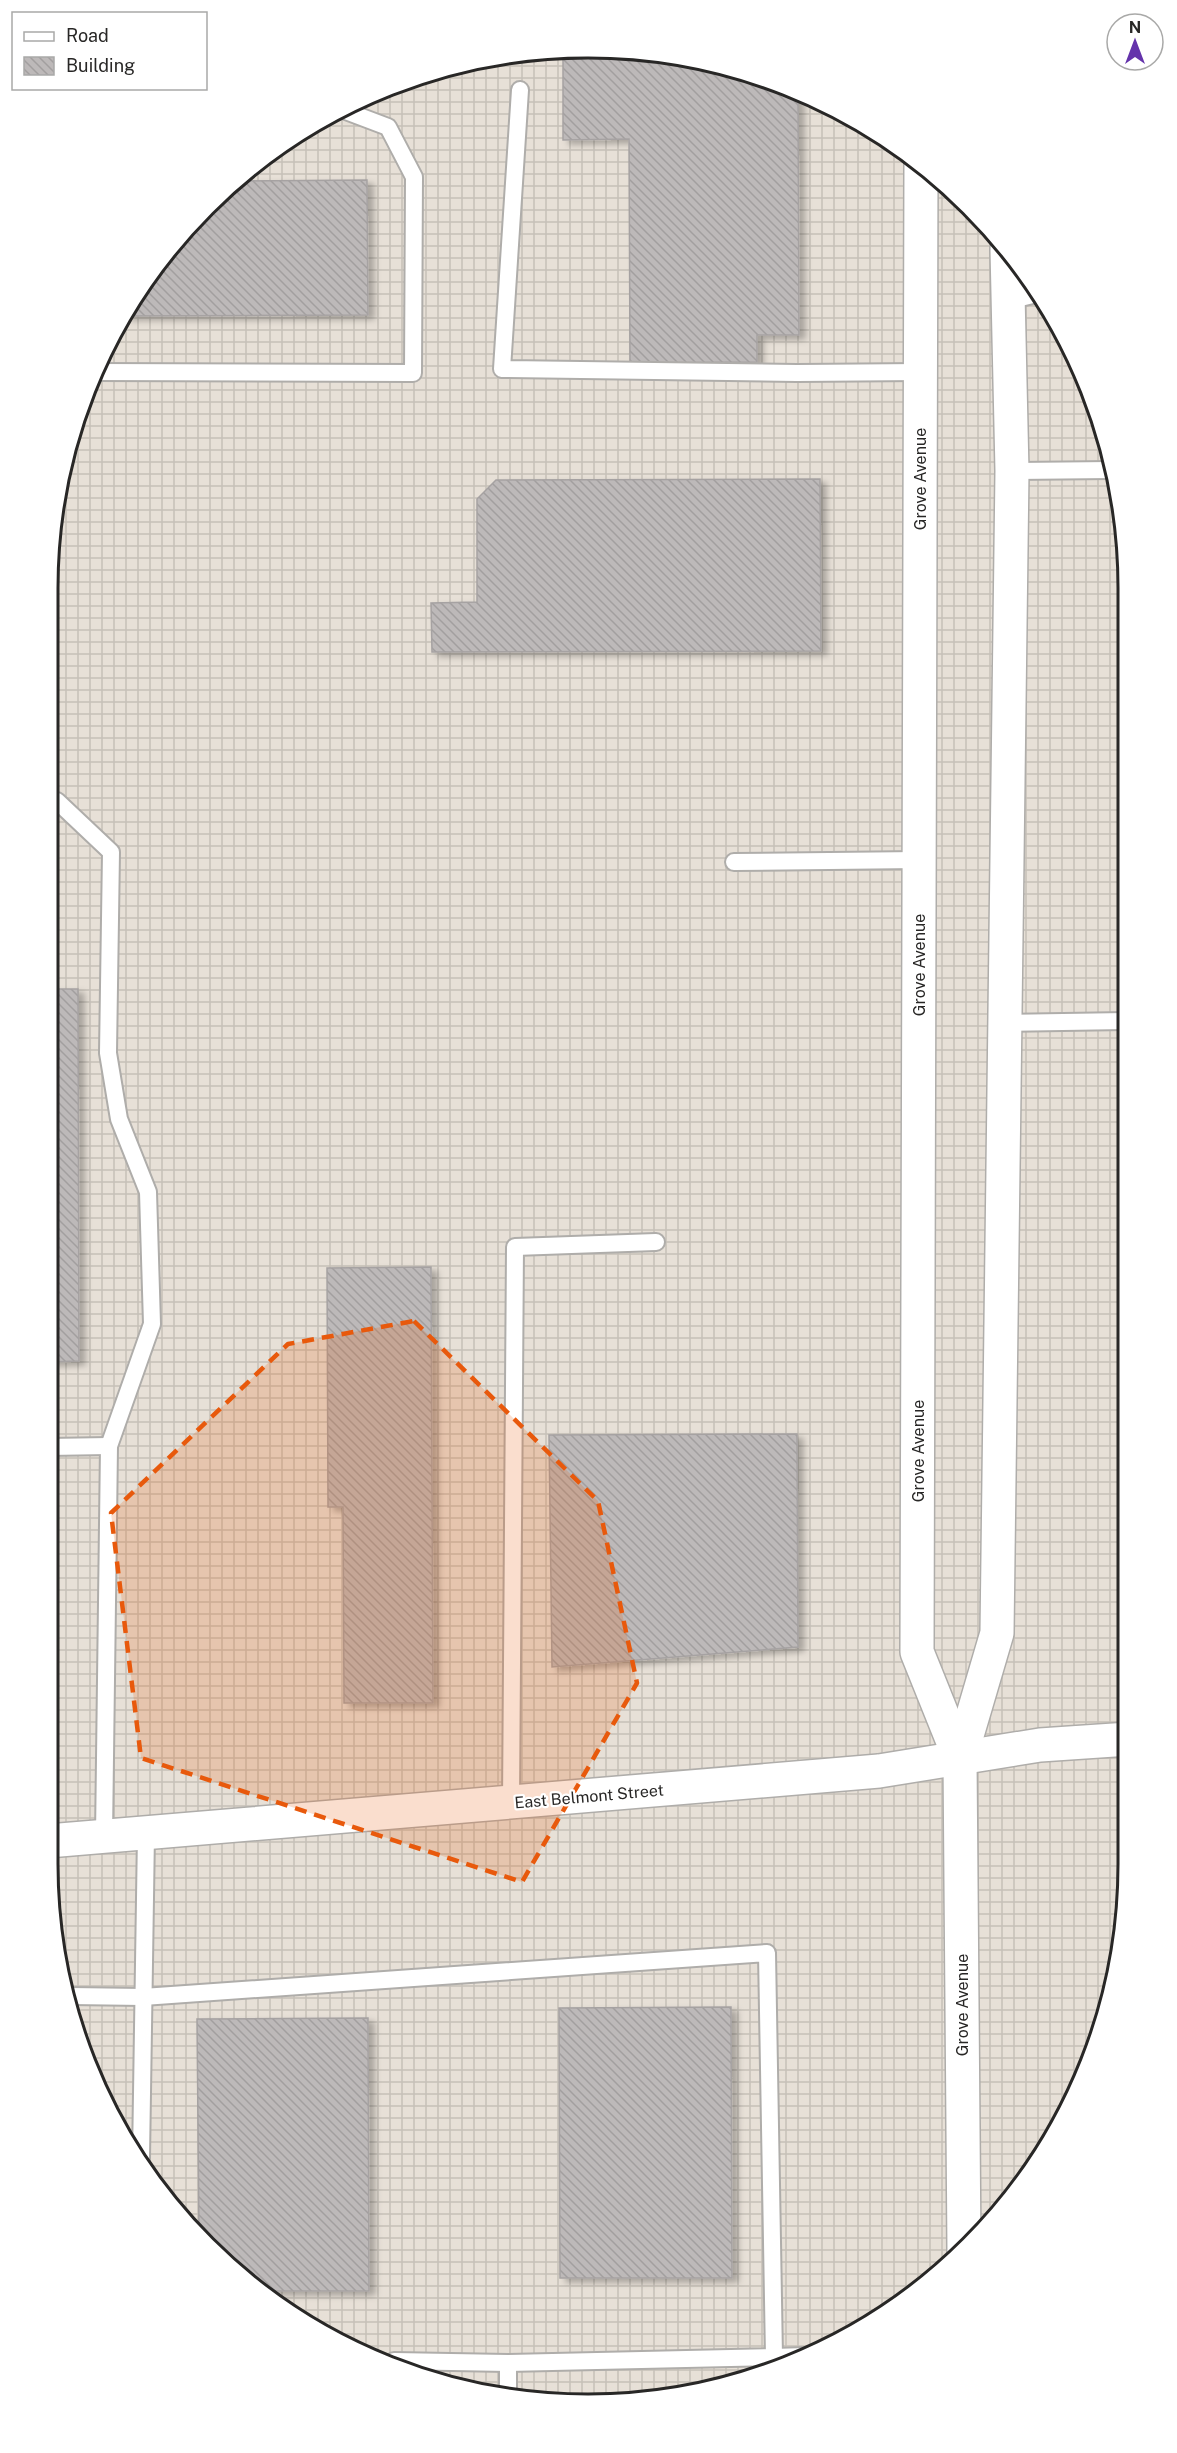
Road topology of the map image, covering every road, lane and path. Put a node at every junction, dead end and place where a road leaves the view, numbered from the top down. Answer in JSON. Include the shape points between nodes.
{"nodes":[{"id":1,"x":520,"y":90,"type":"dead end"},
{"id":2,"x":353,"y":114,"type":"edge"},
{"id":3,"x":921,"y":176,"type":"edge"},
{"id":4,"x":1016,"y":276,"type":"edge"},
{"id":5,"x":1023,"y":297,"type":"edge"},
{"id":6,"x":105,"y":372,"type":"edge"},
{"id":7,"x":921,"y":372,"type":"junction"},
{"id":8,"x":1104,"y":470,"type":"edge"},
{"id":9,"x":1012,"y":471,"type":"junction"},
{"id":10,"x":58,"y":802,"type":"edge"},
{"id":11,"x":919,"y":860,"type":"junction"},
{"id":12,"x":734,"y":862,"type":"dead end"},
{"id":13,"x":1118,"y":1021,"type":"edge"},
{"id":14,"x":1005,"y":1023,"type":"junction"},
{"id":15,"x":656,"y":1242,"type":"dead end"},
{"id":16,"x":109,"y":1446,"type":"junction"},
{"id":17,"x":58,"y":1447,"type":"edge"},
{"id":18,"x":1118,"y":1740,"type":"edge"},
{"id":19,"x":960,"y":1759,"type":"junction"},
{"id":20,"x":511,"y":1802,"type":"junction"},
{"id":21,"x":146,"y":1833,"type":"junction"},
{"id":22,"x":104,"y":1836,"type":"junction"},
{"id":23,"x":58,"y":1840,"type":"edge"},
{"id":24,"x":76,"y":1996,"type":"edge"},
{"id":25,"x":143,"y":1997,"type":"junction"},
{"id":26,"x":141,"y":2148,"type":"edge"},
{"id":27,"x":964,"y":2238,"type":"edge"},
{"id":28,"x":405,"y":2361,"type":"edge"},
{"id":29,"x":772,"y":2361,"type":"edge"},
{"id":30,"x":774,"y":2361,"type":"edge"},
{"id":31,"x":508,"y":2363,"type":"junction"},
{"id":32,"x":508,"y":2388,"type":"edge"}],
"edges":[{"from":1,"to":7,"type":"lane","via":[[502,369]]},
{"from":2,"to":6,"type":"lane","via":[[388,127],[414,177],[413,373]]},
{"from":3,"to":7,"type":"main road","name":"Grove Avenue"},
{"from":4,"to":5,"type":"main road","name":"Grove Avenue"},
{"from":5,"to":9,"type":"main road","name":"Grove Avenue"},
{"from":7,"to":11,"type":"main road","name":"Grove Avenue"},
{"from":8,"to":9,"type":"lane"},
{"from":9,"to":14,"type":"main road","name":"Grove Avenue"},
{"from":10,"to":16,"type":"lane","via":[[111,852],[108,1053],[119,1119],[148,1192],[152,1324]]},
{"from":11,"to":12,"type":"lane"},
{"from":11,"to":19,"type":"main road","name":"Grove Avenue","via":[[917,1652]]},
{"from":13,"to":14,"type":"lane"},
{"from":14,"to":19,"type":"main road","name":"Grove Avenue","via":[[997,1633]]},
{"from":15,"to":20,"type":"lane","via":[[515,1247]]},
{"from":16,"to":17,"type":"lane"},
{"from":16,"to":22,"type":"lane"},
{"from":18,"to":19,"type":"main road","name":"East Belmont Street","via":[[1040,1745]]},
{"from":19,"to":20,"type":"main road","name":"East Belmont Street","via":[[879,1772]]},
{"from":19,"to":27,"type":"main road","name":"Grove Avenue"},
{"from":20,"to":21,"type":"main road","name":"East Belmont Street"},
{"from":21,"to":22,"type":"main road","name":"East Belmont Street"},
{"from":21,"to":25,"type":"lane"},
{"from":22,"to":23,"type":"main road","name":"East Belmont Street"},
{"from":24,"to":25,"type":"lane"},
{"from":25,"to":26,"type":"lane"},
{"from":25,"to":30,"type":"lane","via":[[767,1953]]},
{"from":28,"to":31,"type":"lane"},
{"from":29,"to":31,"type":"lane"},
{"from":31,"to":32,"type":"lane"}]}
